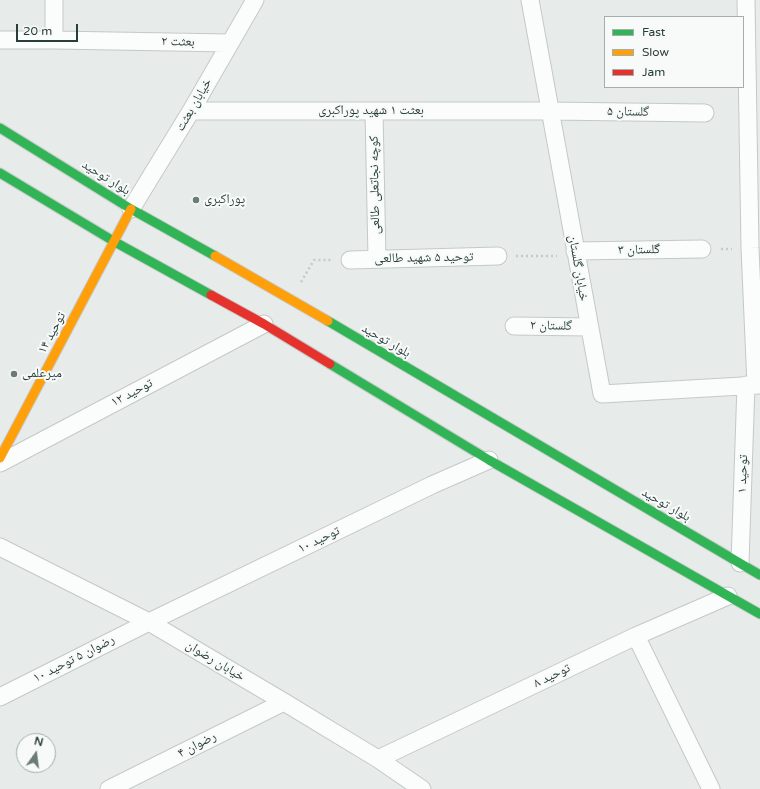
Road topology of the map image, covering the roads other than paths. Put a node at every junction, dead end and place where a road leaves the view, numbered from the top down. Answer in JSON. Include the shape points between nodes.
{"nodes":[{"id":1,"x":54,"y":0,"type":"edge"},
{"id":2,"x":255,"y":0,"type":"edge"},
{"id":3,"x":530,"y":0,"type":"edge"},
{"id":4,"x":746,"y":0,"type":"edge"},
{"id":5,"x":0,"y":40,"type":"edge"},
{"id":6,"x":54,"y":40,"type":"junction"},
{"id":7,"x":230,"y":42,"type":"junction"},
{"id":8,"x":191,"y":111,"type":"junction"},
{"id":9,"x":374,"y":111,"type":"junction"},
{"id":10,"x":550,"y":111,"type":"junction"},
{"id":11,"x":706,"y":114,"type":"dead end"},
{"id":12,"x":0,"y":128,"type":"edge"},
{"id":13,"x":0,"y":173,"type":"edge"},
{"id":14,"x":131,"y":209,"type":"junction"},
{"id":15,"x":115,"y":242,"type":"junction"},
{"id":16,"x":702,"y":249,"type":"dead end"},
{"id":17,"x":575,"y":254,"type":"junction"},
{"id":18,"x":498,"y":256,"type":"road end"},
{"id":19,"x":377,"y":259,"type":"junction"},
{"id":20,"x":350,"y":260,"type":"road end"},
{"id":21,"x":264,"y":324,"type":"junction"},
{"id":22,"x":514,"y":326,"type":"dead end"},
{"id":23,"x":589,"y":327,"type":"junction"},
{"id":24,"x":754,"y":385,"type":"edge"},
{"id":25,"x":0,"y":458,"type":"edge"},
{"id":26,"x":490,"y":460,"type":"junction"},
{"id":27,"x":0,"y":463,"type":"edge"},
{"id":28,"x":0,"y":547,"type":"edge"},
{"id":29,"x":740,"y":563,"type":"junction"},
{"id":30,"x":760,"y":574,"type":"edge"},
{"id":31,"x":728,"y":596,"type":"junction"},
{"id":32,"x":760,"y":614,"type":"edge"},
{"id":33,"x":149,"y":622,"type":"junction"},
{"id":34,"x":636,"y":636,"type":"junction"},
{"id":35,"x":0,"y":697,"type":"edge"},
{"id":36,"x":284,"y":702,"type":"junction"},
{"id":37,"x":378,"y":760,"type":"junction"},
{"id":38,"x":109,"y":789,"type":"edge"},
{"id":39,"x":422,"y":789,"type":"edge"},
{"id":40,"x":711,"y":789,"type":"edge"}],
"edges":[{"from":1,"to":6,"type":"street"},
{"from":2,"to":7,"type":"street","name":"خیابان بعثت"},
{"from":3,"to":10,"type":"street","name":"خیابان گلستان"},
{"from":4,"to":24,"type":"street","name":"توحید ۱"},
{"from":5,"to":6,"type":"street","name":"بعثت ۲"},
{"from":6,"to":7,"type":"street","name":"بعثت ۲"},
{"from":7,"to":8,"type":"street","name":"خیابان بعثت"},
{"from":8,"to":9,"type":"street","name":"بعثت ۱ شهید پوراکبری"},
{"from":8,"to":14,"type":"street","name":"خیابان بعثت"},
{"from":9,"to":10,"type":"street","name":"بعثت ۱ شهید پوراکبری"},
{"from":9,"to":19,"type":"street","name":"کوچه نجاتعلی طالعی"},
{"from":10,"to":11,"type":"street","name":"گلستان ۵"},
{"from":10,"to":17,"type":"street","name":"خیابان گلستان"},
{"from":12,"to":14,"type":"street","name":"بلوار توحید"},
{"from":13,"to":15,"type":"street"},
{"from":14,"to":15,"type":"street","name":"توحید ۱۴"},
{"from":14,"to":29,"type":"street","name":"بلوار توحید","via":[[292,300]]},
{"from":15,"to":21,"type":"street"},
{"from":15,"to":25,"type":"street","name":"توحید ۱۴"},
{"from":16,"to":17,"type":"street","name":"گلستان ۳"},
{"from":17,"to":23,"type":"street","name":"خیابان گلستان"},
{"from":18,"to":19,"type":"street","name":"توحید ۵ شهید طالعی"},
{"from":19,"to":20,"type":"street","name":"توحید ۵ شهید طالعی"},
{"from":21,"to":26,"type":"street"},
{"from":21,"to":27,"type":"street","name":"توحید ۱۲"},
{"from":22,"to":23,"type":"street","name":"گلستان ۲"},
{"from":23,"to":24,"type":"street","name":"خیابان گلستان","via":[[602,394]]},
{"from":24,"to":29,"type":"street","name":"توحید ۱"},
{"from":26,"to":31,"type":"street"},
{"from":26,"to":33,"type":"street","name":"توحید ۱۰","via":[[432,485]]},
{"from":28,"to":33,"type":"street","name":"خیابان رضوان"},
{"from":29,"to":30,"type":"street","name":"بلوار توحید"},
{"from":31,"to":32,"type":"street"},
{"from":31,"to":34,"type":"street","name":"توحید ۸"},
{"from":33,"to":35,"type":"street","name":"رضوان ۵ توحید ۱۰"},
{"from":33,"to":36,"type":"street","name":"خیابان رضوان"},
{"from":34,"to":37,"type":"street","name":"توحید ۸"},
{"from":34,"to":40,"type":"street"},
{"from":36,"to":37,"type":"street","name":"خیابان رضوان"},
{"from":36,"to":38,"type":"street","name":"رضوان ۴"},
{"from":37,"to":39,"type":"street","name":"خیابان رضوان"}]}
